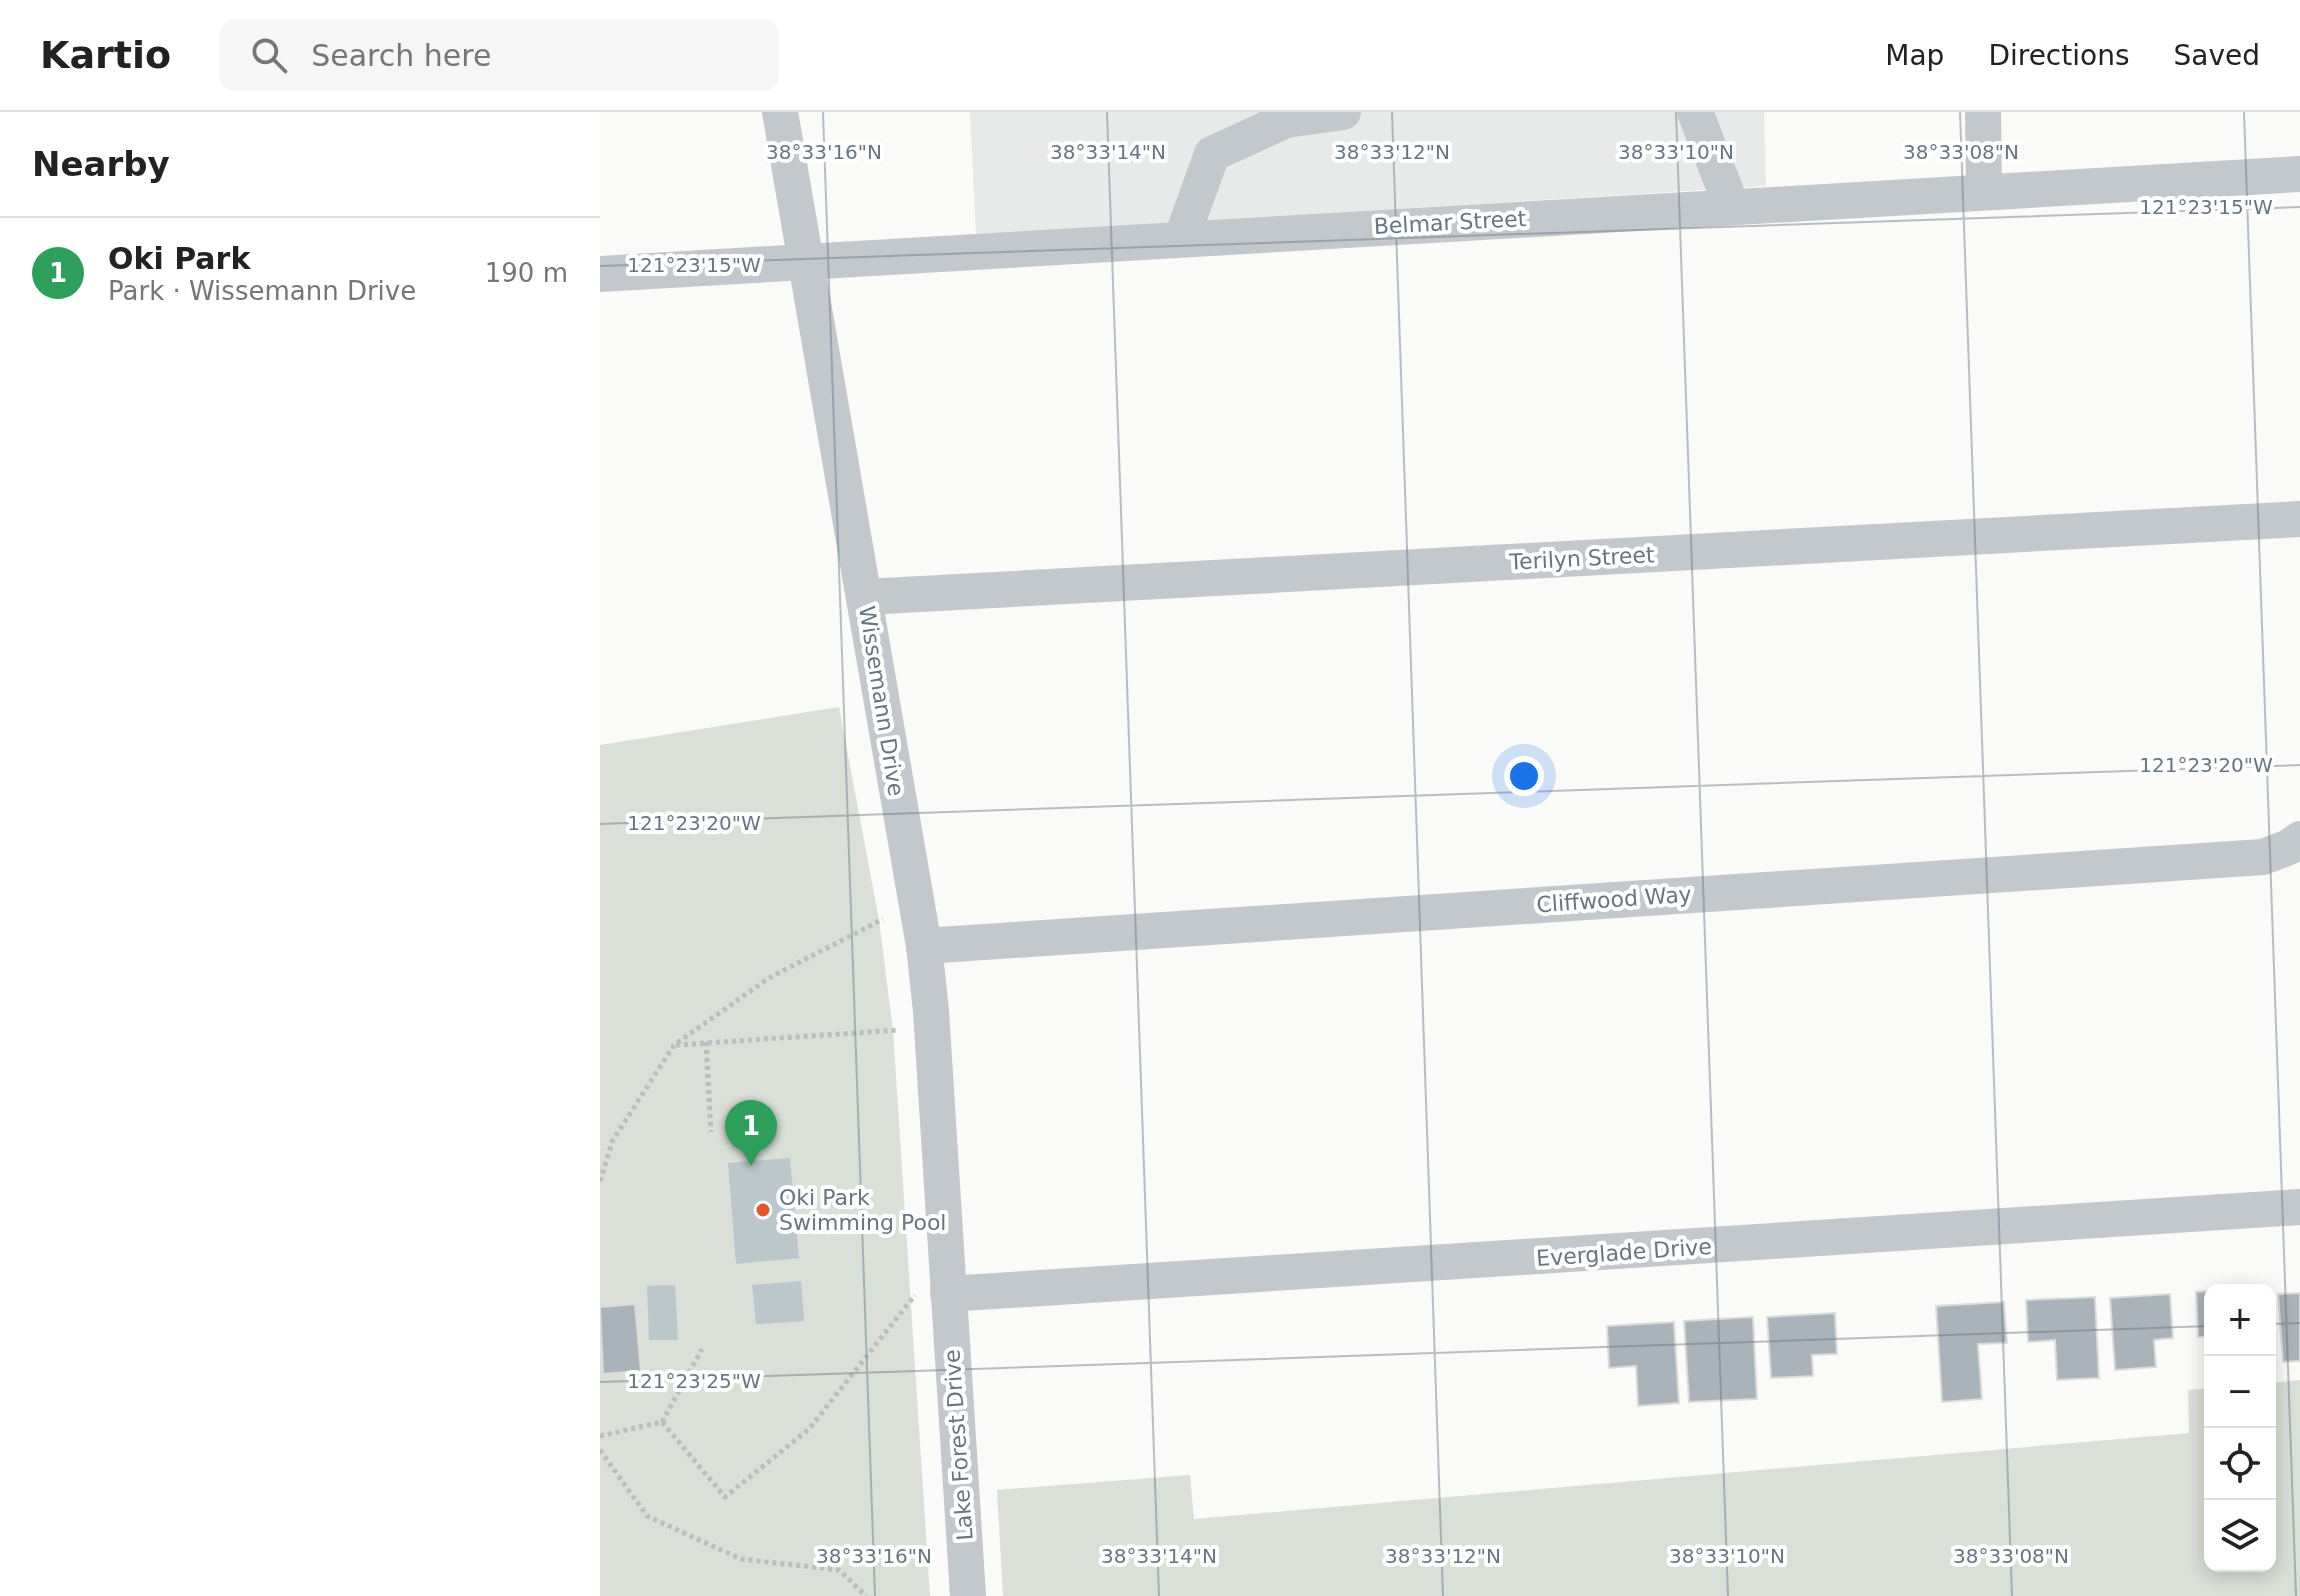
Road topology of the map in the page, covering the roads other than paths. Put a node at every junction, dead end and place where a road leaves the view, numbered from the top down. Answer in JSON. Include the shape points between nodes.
{"nodes":[{"id":1,"x":780,"y":112,"type":"edge"},
{"id":2,"x":1343,"y":112,"type":"edge"},
{"id":3,"x":1695,"y":112,"type":"edge"},
{"id":4,"x":1983,"y":112,"type":"edge"},
{"id":5,"x":2300,"y":174,"type":"edge"},
{"id":6,"x":1984,"y":192,"type":"junction"},
{"id":7,"x":1731,"y":205,"type":"junction"},
{"id":8,"x":1182,"y":237,"type":"junction"},
{"id":9,"x":805,"y":265,"type":"junction"},
{"id":10,"x":600,"y":274,"type":"edge"},
{"id":11,"x":2300,"y":519,"type":"edge"},
{"id":12,"x":865,"y":597,"type":"junction"},
{"id":13,"x":2300,"y":839,"type":"edge"},
{"id":14,"x":924,"y":946,"type":"junction"},
{"id":15,"x":2300,"y":1207,"type":"edge"},
{"id":16,"x":932,"y":1295,"type":"junction"},
{"id":17,"x":968,"y":1596,"type":"edge"}],
"edges":[{"from":1,"to":9,"type":"street","name":"Wissemann Drive"},
{"from":2,"to":8,"type":"street","via":[[1286,120],[1212,154]]},
{"from":3,"to":7,"type":"street"},
{"from":4,"to":6,"type":"street"},
{"from":5,"to":6,"type":"street","name":"Belmar Street"},
{"from":6,"to":7,"type":"street","name":"Belmar Street"},
{"from":7,"to":8,"type":"street","name":"Belmar Street"},
{"from":8,"to":9,"type":"street","name":"Belmar Street"},
{"from":9,"to":10,"type":"street","name":"Belmar Street"},
{"from":9,"to":12,"type":"street","name":"Wissemann Drive"},
{"from":11,"to":12,"type":"street","name":"Terilyn Street"},
{"from":12,"to":14,"type":"street","name":"Wissemann Drive"},
{"from":13,"to":14,"type":"street","name":"Cliffwood Way","via":[[2263,857]]},
{"from":14,"to":16,"type":"street","name":"Wissemann Drive"},
{"from":15,"to":16,"type":"street","name":"Everglade Drive"},
{"from":16,"to":17,"type":"street","name":"Lake Forest Drive"}]}
